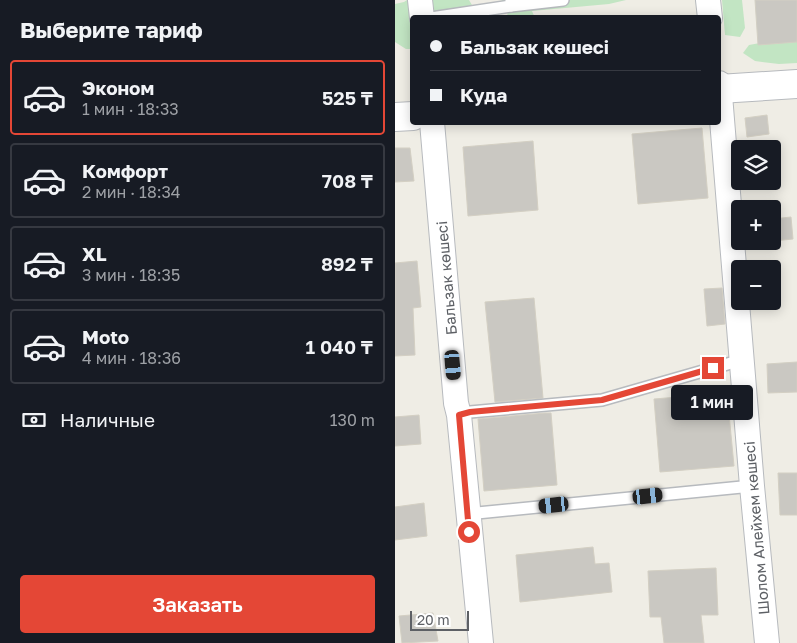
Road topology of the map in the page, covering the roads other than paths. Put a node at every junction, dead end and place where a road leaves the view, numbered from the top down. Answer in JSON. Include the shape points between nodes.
{"nodes":[{"id":1,"x":420,"y":0,"type":"edge"},
{"id":2,"x":563,"y":0,"type":"edge"},
{"id":3,"x":708,"y":0,"type":"edge"},
{"id":4,"x":511,"y":3,"type":"edge"},
{"id":5,"x":422,"y":15,"type":"edge"},
{"id":6,"x":447,"y":15,"type":"edge"},
{"id":7,"x":710,"y":15,"type":"edge"},
{"id":8,"x":797,"y":84,"type":"edge"},
{"id":9,"x":721,"y":87,"type":"edge"},
{"id":10,"x":721,"y":111,"type":"edge"},
{"id":11,"x":410,"y":116,"type":"edge"},
{"id":12,"x":395,"y":117,"type":"edge"},
{"id":13,"x":432,"y":125,"type":"edge"},
{"id":14,"x":742,"y":361,"type":"junction"},
{"id":15,"x":459,"y":415,"type":"junction"},
{"id":16,"x":752,"y":486,"type":"junction"},
{"id":17,"x":467,"y":514,"type":"junction"},
{"id":18,"x":481,"y":643,"type":"edge"},
{"id":19,"x":767,"y":643,"type":"edge"}],
"edges":[{"from":1,"to":5,"type":"street"},
{"from":2,"to":4,"type":"lane"},
{"from":3,"to":7,"type":"street"},
{"from":4,"to":6,"type":"lane"},
{"from":8,"to":9,"type":"street"},
{"from":10,"to":14,"type":"street","name":"Шолом Алейхем көшесі"},
{"from":11,"to":12,"type":"street"},
{"from":13,"to":15,"type":"street","name":"Бальзак көшесі"},
{"from":14,"to":15,"type":"lane","via":[[602,400]]},
{"from":14,"to":16,"type":"street","name":"Шолом Алейхем көшесі"},
{"from":15,"to":17,"type":"street","name":"Бальзак көшесі"},
{"from":16,"to":17,"type":"lane"},
{"from":16,"to":19,"type":"street","name":"Шолом Алейхем көшесі"},
{"from":17,"to":18,"type":"street","name":"Бальзак көшесі"}]}
